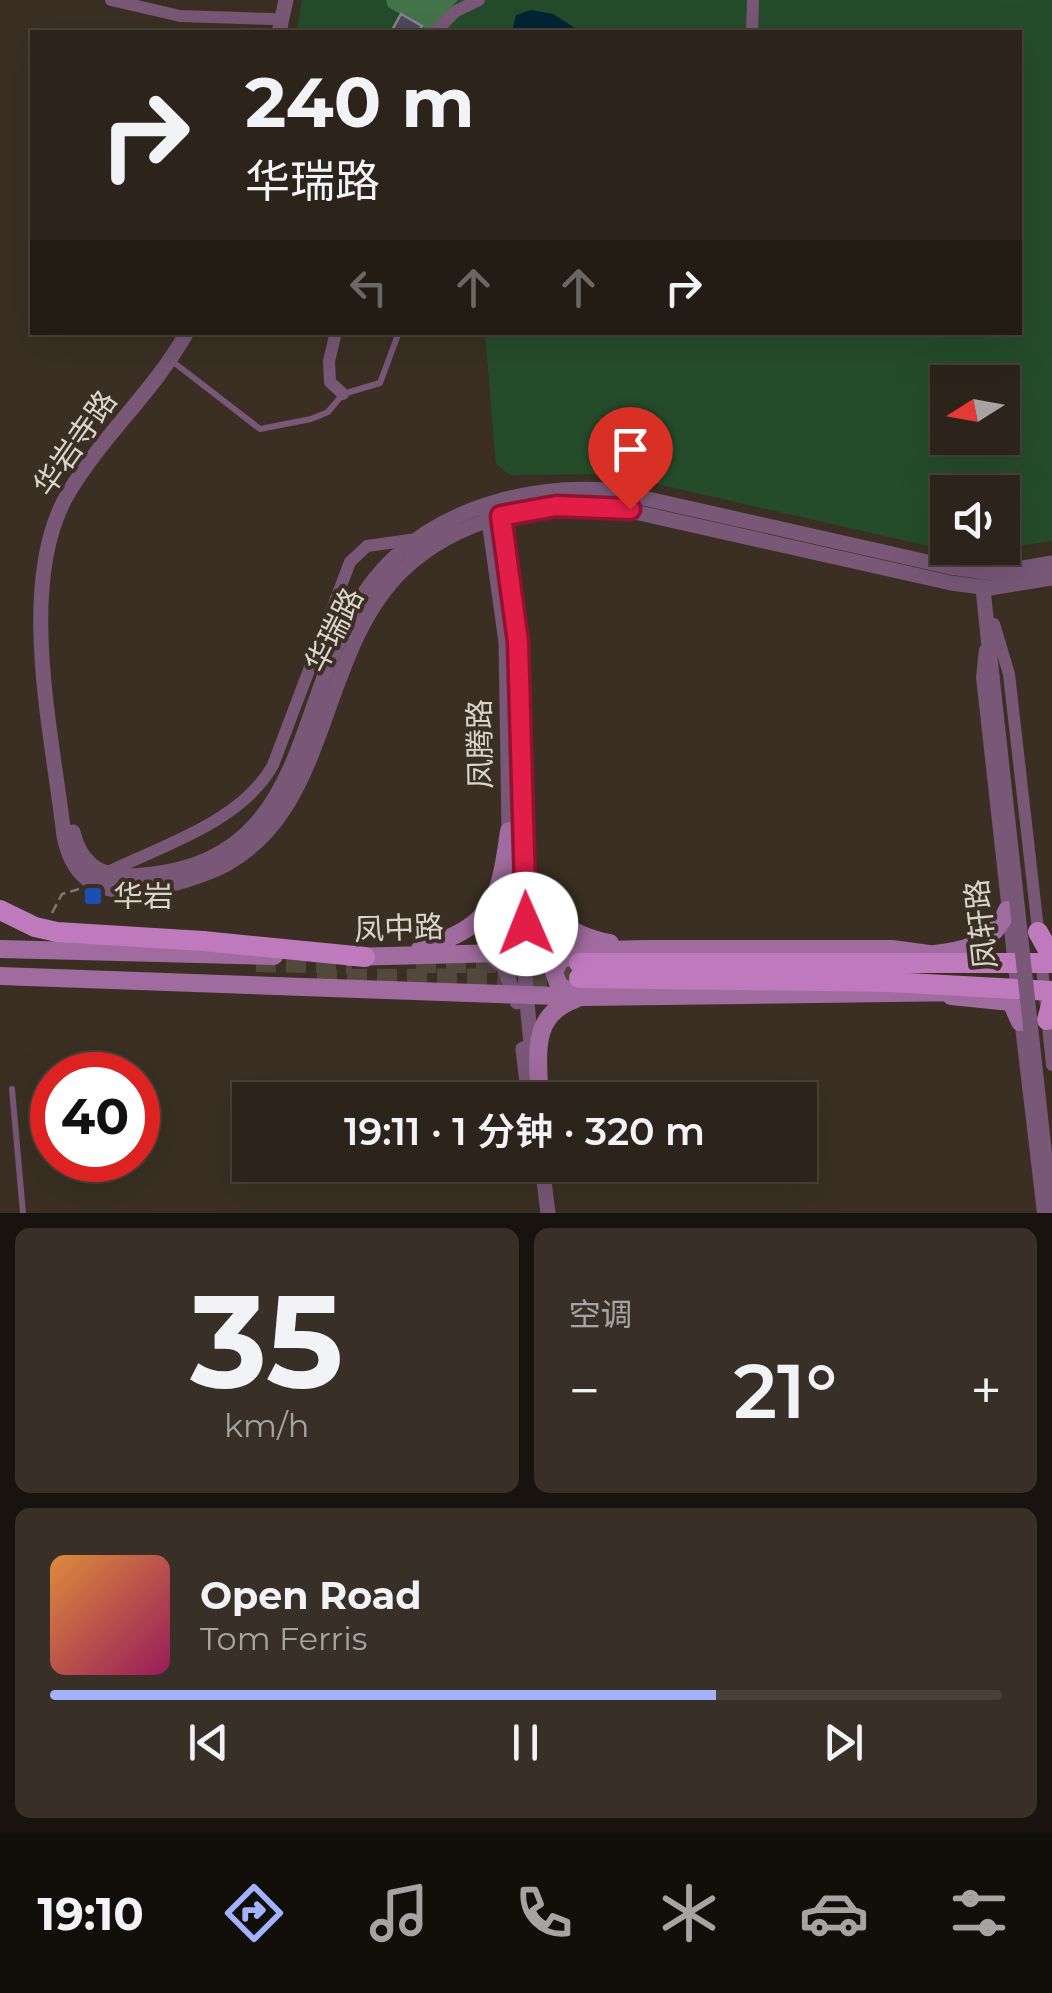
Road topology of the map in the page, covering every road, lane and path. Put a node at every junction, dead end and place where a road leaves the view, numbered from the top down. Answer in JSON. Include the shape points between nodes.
{"nodes":[{"id":1,"x":111,"y":0,"type":"edge"},
{"id":2,"x":278,"y":0,"type":"edge"},
{"id":3,"x":286,"y":0,"type":"edge"},
{"id":4,"x":479,"y":0,"type":"edge"},
{"id":5,"x":753,"y":0,"type":"edge"},
{"id":6,"x":460,"y":5,"type":"edge"},
{"id":7,"x":274,"y":28,"type":"edge"},
{"id":8,"x":437,"y":30,"type":"edge"},
{"id":9,"x":752,"y":30,"type":"edge"},
{"id":10,"x":186,"y":335,"type":"edge"},
{"id":11,"x":194,"y":335,"type":"edge"},
{"id":12,"x":335,"y":335,"type":"edge"},
{"id":13,"x":398,"y":335,"type":"edge"},
{"id":14,"x":173,"y":362,"type":"junction"},
{"id":15,"x":344,"y":394,"type":"junction"},
{"id":16,"x":494,"y":511,"type":"junction"},
{"id":17,"x":417,"y":538,"type":"junction"},
{"id":18,"x":1052,"y":563,"type":"edge"},
{"id":19,"x":1052,"y":578,"type":"edge"},
{"id":20,"x":986,"y":588,"type":"junction"},
{"id":21,"x":990,"y":626,"type":"junction"},
{"id":22,"x":996,"y":676,"type":"junction"},
{"id":23,"x":509,"y":831,"type":"junction"},
{"id":24,"x":524,"y":869,"type":"junction"},
{"id":25,"x":101,"y":879,"type":"junction"},
{"id":26,"x":0,"y":910,"type":"edge"},
{"id":27,"x":1007,"y":910,"type":"junction"},
{"id":28,"x":37,"y":918,"type":"dead end"},
{"id":29,"x":1038,"y":932,"type":"joint"},
{"id":30,"x":0,"y":949,"type":"edge"},
{"id":31,"x":645,"y":949,"type":"junction"},
{"id":32,"x":620,"y":950,"type":"junction"},
{"id":33,"x":521,"y":952,"type":"junction"},
{"id":34,"x":486,"y":953,"type":"junction"},
{"id":35,"x":125,"y":954,"type":"junction"},
{"id":36,"x":934,"y":954,"type":"junction"},
{"id":37,"x":402,"y":956,"type":"junction"},
{"id":38,"x":365,"y":957,"type":"junction"},
{"id":39,"x":980,"y":960,"type":"junction"},
{"id":40,"x":1048,"y":961,"type":"edge"},
{"id":41,"x":1013,"y":962,"type":"junction"},
{"id":42,"x":1,"y":977,"type":"edge"},
{"id":43,"x":580,"y":979,"type":"junction"},
{"id":44,"x":522,"y":990,"type":"junction"},
{"id":45,"x":978,"y":990,"type":"junction"},
{"id":46,"x":1016,"y":990,"type":"junction"},
{"id":47,"x":940,"y":996,"type":"junction"},
{"id":48,"x":1049,"y":1001,"type":"edge"},
{"id":49,"x":1020,"y":1022,"type":"junction"},
{"id":50,"x":1052,"y":1065,"type":"edge"},
{"id":51,"x":528,"y":1082,"type":"edge"},
{"id":52,"x":535,"y":1082,"type":"edge"},
{"id":53,"x":539,"y":1082,"type":"edge"},
{"id":54,"x":12,"y":1089,"type":"dead end"},
{"id":55,"x":1052,"y":1142,"type":"edge"},
{"id":56,"x":544,"y":1182,"type":"edge"},
{"id":57,"x":23,"y":1213,"type":"edge"},
{"id":58,"x":548,"y":1213,"type":"edge"},
{"id":59,"x":1042,"y":1213,"type":"edge"},
{"id":60,"x":1051,"y":1213,"type":"edge"}],
"edges":[{"from":1,"to":7,"type":"street"},
{"from":2,"to":7,"type":"street"},
{"from":3,"to":7,"type":"street"},
{"from":4,"to":6,"type":"street"},
{"from":5,"to":9,"type":"street"},
{"from":6,"to":8,"type":"street"},
{"from":10,"to":14,"type":"street","name":"华岩寺路"},
{"from":11,"to":14,"type":"street","name":"华岩寺路"},
{"from":12,"to":15,"type":"street","via":[[330,382]]},
{"from":13,"to":15,"type":"lane","via":[[380,383]]},
{"from":14,"to":15,"type":"lane","via":[[260,429],[328,412]]},
{"from":14,"to":25,"type":"street","name":"华岩寺路","via":[[68,493],[43,570],[42,633],[64,836],[74,867]]},
{"from":16,"to":17,"type":"street","name":"华瑞路"},
{"from":16,"to":18,"type":"street","name":"华瑞路","via":[[557,489],[608,490],[950,567],[993,572]]},
{"from":16,"to":20,"type":"street","name":"华瑞路","via":[[630,509]]},
{"from":16,"to":23,"type":"street","name":"凤腾路","via":[[506,642]]},
{"from":16,"to":24,"type":"street","name":"凤腾路","via":[[518,642]]},
{"from":16,"to":25,"type":"street","name":"华瑞路","via":[[426,551],[372,608],[346,654],[302,781],[254,846],[182,882],[131,890]]},
{"from":17,"to":25,"type":"street","via":[[367,546],[350,562],[267,776],[240,804]]},
{"from":17,"to":25,"type":"street","name":"华瑞路","via":[[380,572],[345,624],[290,774],[264,816],[202,860]]},
{"from":19,"to":20,"type":"street","name":"华瑞路"},
{"from":20,"to":21,"type":"street","name":"凤轩路"},
{"from":21,"to":22,"type":"street","name":"凤轩路"},
{"from":21,"to":27,"type":"street","name":"凤轩路","via":[[982,677]]},
{"from":21,"to":29,"type":"street","name":"凤轩路","via":[[1009,674]]},
{"from":22,"to":55,"type":"street","name":"凤轩路"},
{"from":22,"to":60,"type":"street","name":"凤轩路","bridge":true},
{"from":23,"to":33,"type":"street","name":"凤腾路"},
{"from":23,"to":37,"type":"main road","via":[[502,886],[484,918]]},
{"from":24,"to":31,"type":"main road","via":[[536,898],[564,926]]},
{"from":24,"to":33,"type":"street","name":"凤腾路"},
{"from":25,"to":28,"type":"path","via":[[62,894],[56,912]]},
{"from":26,"to":38,"type":"main road","bridge":true,"via":[[58,932]]},
{"from":27,"to":36,"type":"main road","via":[[980,945]]},
{"from":27,"to":41,"type":"street","name":"凤轩路"},
{"from":29,"to":40,"type":"main road"},
{"from":30,"to":35,"type":"main road","name":"凤中路"},
{"from":31,"to":32,"type":"main road","name":"凤中路"},
{"from":31,"to":36,"type":"main road","name":"凤中路"},
{"from":32,"to":33,"type":"main road","name":"凤中路"},
{"from":32,"to":43,"type":"main road","via":[[567,956],[556,966],[559,986]]},
{"from":33,"to":34,"type":"main road","name":"凤中路"},
{"from":33,"to":44,"type":"street","name":"凤腾路"},
{"from":34,"to":37,"type":"main road","name":"凤中路"},
{"from":34,"to":44,"type":"street"},
{"from":35,"to":38,"type":"main road","name":"凤中路"},
{"from":35,"to":42,"type":"main road","via":[[43,960]]},
{"from":36,"to":39,"type":"main road","name":"凤中路"},
{"from":37,"to":38,"type":"main road","name":"凤中路"},
{"from":39,"to":41,"type":"main road"},
{"from":39,"to":43,"type":"main road"},
{"from":40,"to":41,"type":"main road"},
{"from":40,"to":48,"type":"street","name":"凤轩路"},
{"from":41,"to":46,"type":"street","name":"凤轩路"},
{"from":42,"to":44,"type":"main road","name":"凤中路"},
{"from":43,"to":44,"type":"main road","name":"凤中路","via":[[546,996]]},
{"from":43,"to":45,"type":"main road","via":[[890,982]]},
{"from":43,"to":47,"type":"main road","name":"凤中路"},
{"from":43,"to":53,"type":"main road","via":[[540,1031]]},
{"from":44,"to":51,"type":"street"},
{"from":44,"to":52,"type":"street","name":"凤腾路"},
{"from":45,"to":46,"type":"main road"},
{"from":45,"to":47,"type":"main road","name":"凤中路"},
{"from":46,"to":48,"type":"main road"},
{"from":46,"to":49,"type":"street","name":"凤轩路"},
{"from":47,"to":49,"type":"main road","via":[[1011,1002]]},
{"from":48,"to":50,"type":"street","name":"凤轩路"},
{"from":49,"to":59,"type":"street","name":"凤轩路"},
{"from":54,"to":57,"type":"lane"},
{"from":56,"to":58,"type":"street"}]}
